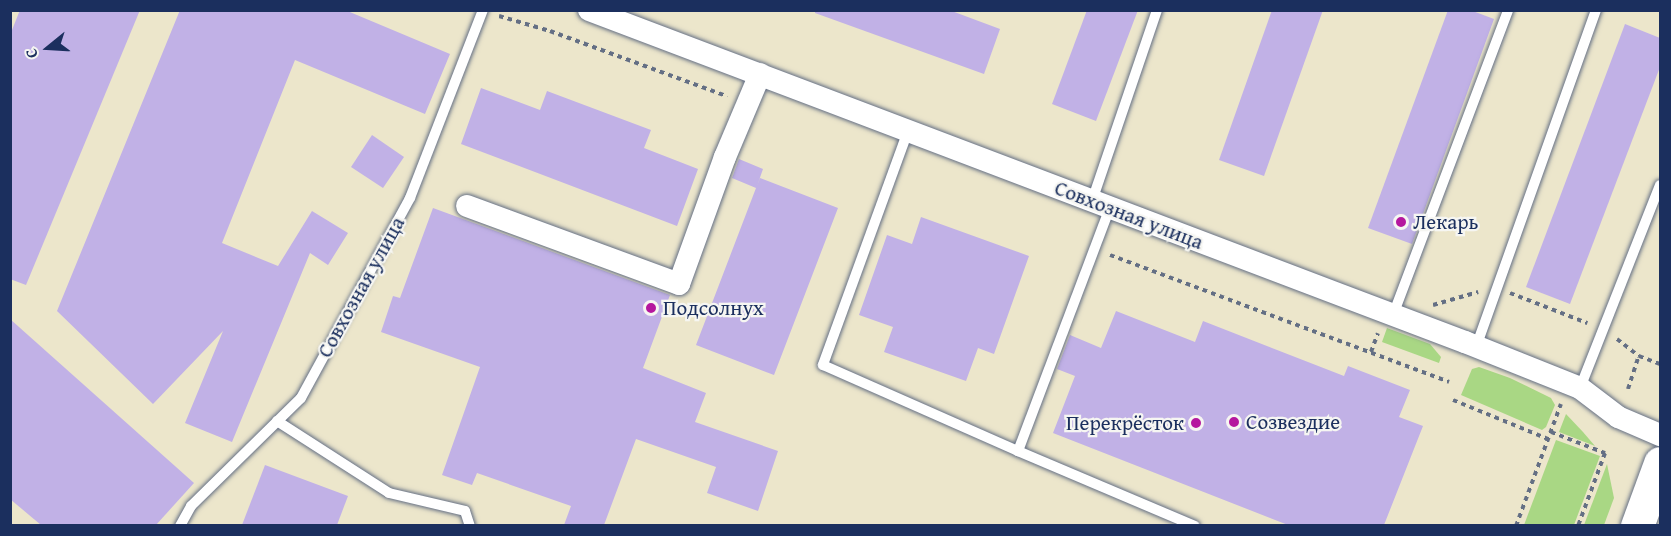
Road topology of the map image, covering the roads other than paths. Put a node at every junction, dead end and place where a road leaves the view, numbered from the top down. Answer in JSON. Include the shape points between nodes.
{"nodes":[{"id":1,"x":1157,"y":10,"type":"edge"},
{"id":2,"x":1508,"y":10,"type":"edge"},
{"id":3,"x":1596,"y":10,"type":"edge"},
{"id":4,"x":483,"y":11,"type":"edge"},
{"id":5,"x":596,"y":12,"type":"edge"},
{"id":6,"x":760,"y":74,"type":"junction"},
{"id":7,"x":908,"y":131,"type":"junction"},
{"id":8,"x":1660,"y":185,"type":"edge"},
{"id":9,"x":1101,"y":205,"type":"junction"},
{"id":10,"x":467,"y":206,"type":"dead end"},
{"id":11,"x":1387,"y":320,"type":"junction"},
{"id":12,"x":1476,"y":346,"type":"junction"},
{"id":13,"x":1574,"y":386,"type":"junction"},
{"id":14,"x":277,"y":421,"type":"junction"},
{"id":15,"x":1660,"y":435,"type":"edge"},
{"id":16,"x":1018,"y":451,"type":"junction"},
{"id":17,"x":1660,"y":463,"type":"edge"},
{"id":18,"x":180,"y":525,"type":"edge"},
{"id":19,"x":470,"y":525,"type":"edge"},
{"id":20,"x":1196,"y":525,"type":"edge"},
{"id":21,"x":1637,"y":525,"type":"edge"}],
"edges":[{"from":1,"to":9,"type":"lane"},
{"from":2,"to":11,"type":"lane"},
{"from":3,"to":12,"type":"lane"},
{"from":4,"to":14,"type":"lane","name":"Совхозная улица","via":[[410,198],[301,398]]},
{"from":5,"to":6,"type":"street","name":"Совхозная улица"},
{"from":6,"to":7,"type":"street","name":"Совхозная улица"},
{"from":6,"to":10,"type":"street","via":[[679,284]]},
{"from":7,"to":9,"type":"street","name":"Совхозная улица"},
{"from":7,"to":16,"type":"lane","via":[[823,365]]},
{"from":8,"to":13,"type":"lane","via":[[1604,329]]},
{"from":9,"to":11,"type":"street","name":"Совхозная улица"},
{"from":9,"to":16,"type":"lane","via":[[1094,249]]},
{"from":11,"to":12,"type":"street","name":"Совхозная улица"},
{"from":12,"to":13,"type":"street","name":"Совхозная улица"},
{"from":13,"to":15,"type":"street","name":"Совхозная улица","via":[[1618,417]]},
{"from":14,"to":18,"type":"lane","name":"Совхозная улица","via":[[191,506]]},
{"from":14,"to":19,"type":"lane","via":[[389,493],[465,511]]},
{"from":16,"to":20,"type":"lane"},
{"from":17,"to":21,"type":"main road"}]}
